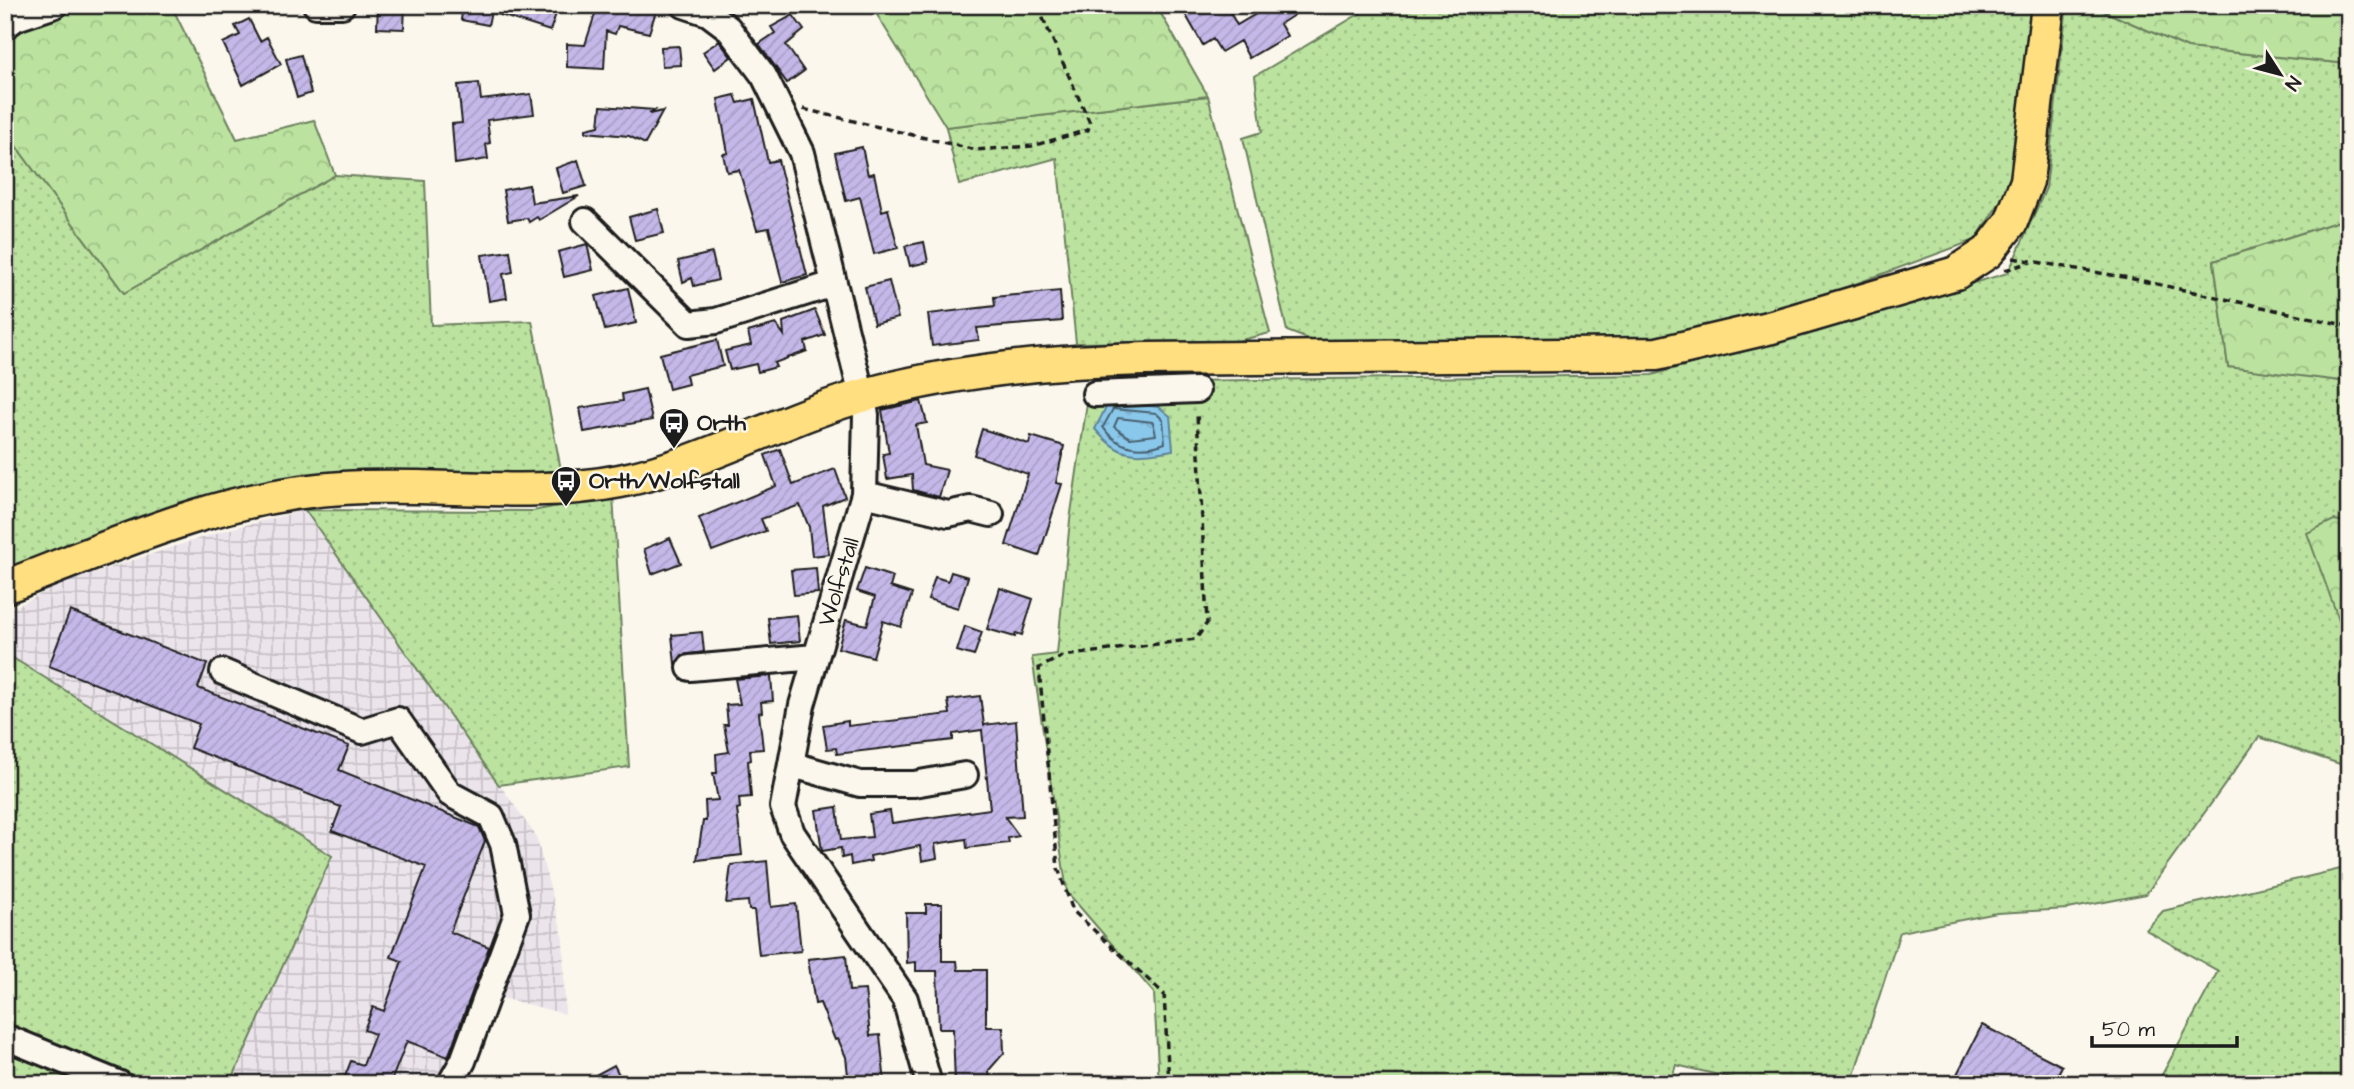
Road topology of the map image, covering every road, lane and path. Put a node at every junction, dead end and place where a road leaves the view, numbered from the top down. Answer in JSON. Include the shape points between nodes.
{"nodes":[{"id":1,"x":316,"y":5,"type":"edge"},
{"id":2,"x":342,"y":5,"type":"edge"},
{"id":3,"x":684,"y":5,"type":"edge"},
{"id":4,"x":1037,"y":5,"type":"edge"},
{"id":5,"x":2048,"y":5,"type":"edge"},
{"id":6,"x":51,"y":6,"type":"edge"},
{"id":7,"x":5,"y":26,"type":"edge"},
{"id":8,"x":781,"y":111,"type":"junction"},
{"id":9,"x":585,"y":221,"type":"dead end"},
{"id":10,"x":1987,"y":252,"type":"junction"},
{"id":11,"x":833,"y":284,"type":"junction"},
{"id":12,"x":2349,"y":326,"type":"edge"},
{"id":13,"x":1199,"y":358,"type":"junction"},
{"id":14,"x":1096,"y":394,"type":"dead end"},
{"id":15,"x":862,"y":396,"type":"junction"},
{"id":16,"x":1197,"y":402,"type":"junction"},
{"id":17,"x":864,"y":494,"type":"junction"},
{"id":18,"x":990,"y":514,"type":"dead end"},
{"id":19,"x":5,"y":587,"type":"edge"},
{"id":20,"x":815,"y":657,"type":"junction"},
{"id":21,"x":690,"y":668,"type":"dead end"},
{"id":22,"x":223,"y":672,"type":"dead end"},
{"id":23,"x":793,"y":765,"type":"junction"},
{"id":24,"x":965,"y":775,"type":"dead end"},
{"id":25,"x":5,"y":1037,"type":"edge"},
{"id":26,"x":120,"y":1084,"type":"edge"},
{"id":27,"x":450,"y":1084,"type":"edge"},
{"id":28,"x":929,"y":1084,"type":"edge"},
{"id":29,"x":1169,"y":1084,"type":"edge"}],
"edges":[{"from":1,"to":2,"type":"street"},
{"from":3,"to":8,"type":"street","via":[[708,13],[727,28],[764,76]]},
{"from":4,"to":8,"type":"path","via":[[1090,122],[1088,130],[1032,146],[976,150],[800,108]]},
{"from":5,"to":10,"type":"main road","via":[[2027,181],[2011,222]]},
{"from":6,"to":7,"type":"street"},
{"from":8,"to":11,"type":"street","via":[[802,153]]},
{"from":9,"to":11,"type":"street","via":[[689,324],[716,321]]},
{"from":10,"to":12,"type":"path"},
{"from":10,"to":13,"type":"main road","via":[[1956,273],[1772,327],[1657,354]]},
{"from":11,"to":15,"type":"street"},
{"from":13,"to":15,"type":"main road","via":[[1086,360],[1008,368]]},
{"from":13,"to":16,"type":"street"},
{"from":14,"to":16,"type":"street"},
{"from":15,"to":17,"type":"street","name":"Wolfstall","via":[[866,415]]},
{"from":15,"to":19,"type":"main road","via":[[621,481],[564,488],[344,488],[237,503]]},
{"from":16,"to":29,"type":"path","via":[[1207,623],[1196,639],[1063,656],[1039,668],[1058,868],[1073,911],[1164,993]]},
{"from":17,"to":18,"type":"street","via":[[948,514],[971,509]]},
{"from":17,"to":20,"type":"street","name":"Wolfstall"},
{"from":20,"to":21,"type":"street"},
{"from":20,"to":23,"type":"street","name":"Wolfstall"},
{"from":22,"to":27,"type":"street","via":[[362,731],[398,720],[450,794],[491,816],[503,844],[517,914],[463,1061]]},
{"from":23,"to":24,"type":"street","via":[[860,784],[915,784]]},
{"from":23,"to":28,"type":"street","name":"Wolfstall","via":[[783,807],[792,833],[905,999]]},
{"from":25,"to":26,"type":"street"}]}
